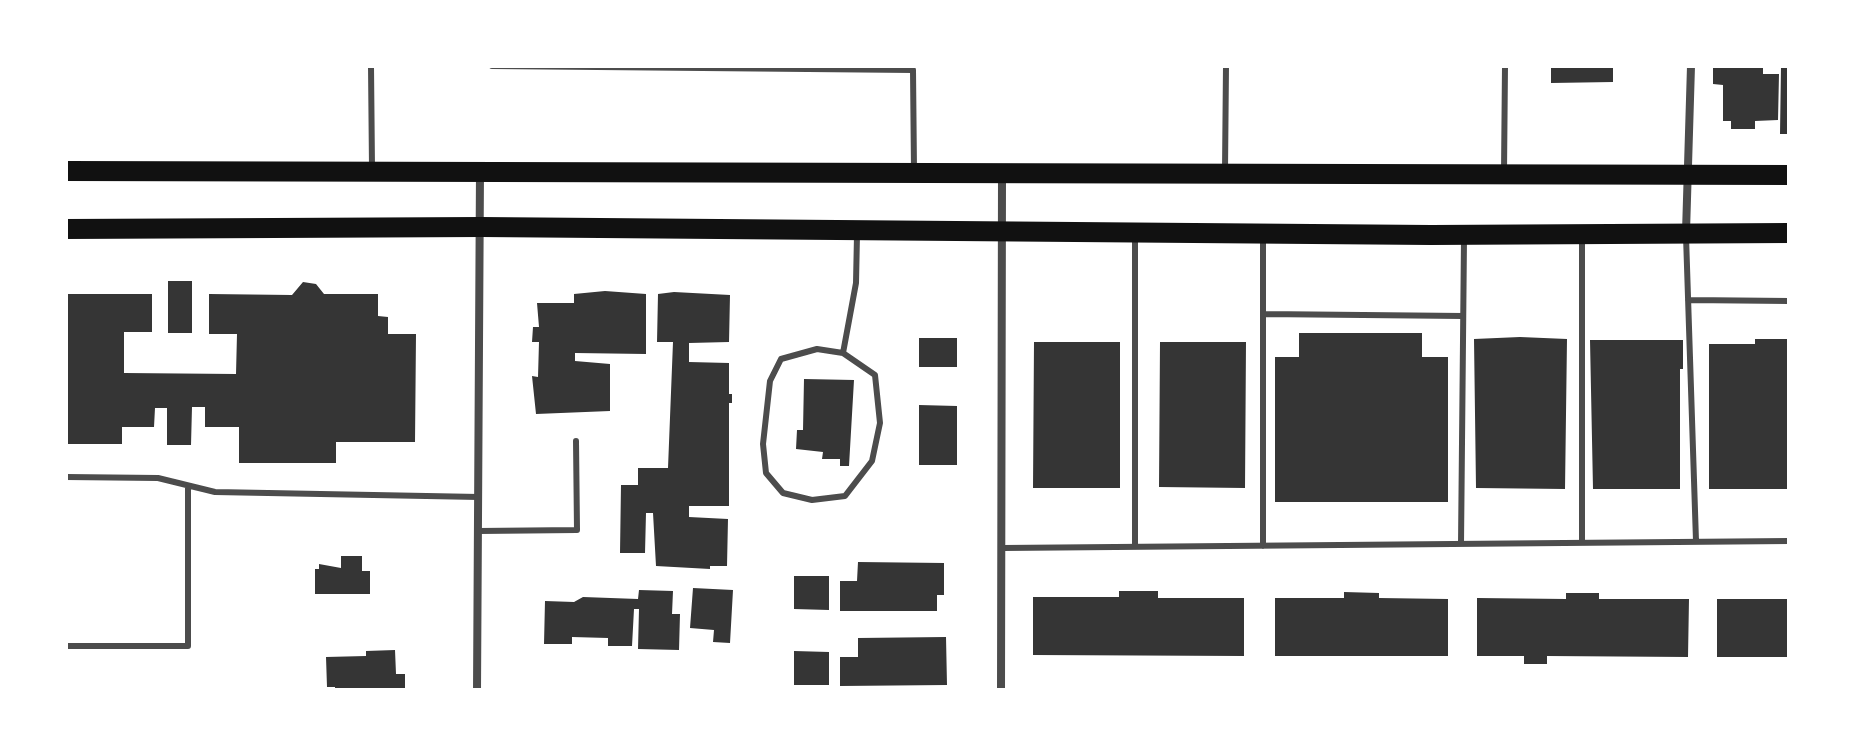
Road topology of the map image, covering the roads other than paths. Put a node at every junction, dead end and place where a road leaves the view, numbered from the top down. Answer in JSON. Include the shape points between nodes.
{"nodes":[{"id":1,"x":371,"y":66,"type":"edge"},
{"id":2,"x":492,"y":66,"type":"edge"},
{"id":3,"x":1226,"y":66,"type":"edge"},
{"id":4,"x":1505,"y":66,"type":"edge"},
{"id":5,"x":1691,"y":66,"type":"edge"},
{"id":6,"x":913,"y":68,"type":"edge"},
{"id":7,"x":480,"y":170,"type":"junction"},
{"id":8,"x":66,"y":171,"type":"edge"},
{"id":9,"x":372,"y":172,"type":"junction"},
{"id":10,"x":914,"y":173,"type":"junction"},
{"id":11,"x":1002,"y":173,"type":"junction"},
{"id":12,"x":1225,"y":174,"type":"junction"},
{"id":13,"x":1504,"y":175,"type":"junction"},
{"id":14,"x":1789,"y":175,"type":"edge"},
{"id":15,"x":1688,"y":176,"type":"junction"},
{"id":16,"x":481,"y":227,"type":"junction"},
{"id":17,"x":66,"y":229,"type":"edge"},
{"id":18,"x":857,"y":231,"type":"junction"},
{"id":19,"x":1686,"y":232,"type":"junction"},
{"id":20,"x":1002,"y":233,"type":"junction"},
{"id":21,"x":1135,"y":233,"type":"junction"},
{"id":22,"x":1789,"y":233,"type":"edge"},
{"id":23,"x":1263,"y":234,"type":"junction"},
{"id":24,"x":1582,"y":234,"type":"junction"},
{"id":25,"x":1464,"y":235,"type":"junction"},
{"id":26,"x":1688,"y":300,"type":"junction"},
{"id":27,"x":1789,"y":301,"type":"edge"},
{"id":28,"x":1263,"y":314,"type":"junction"},
{"id":29,"x":1463,"y":316,"type":"junction"},
{"id":30,"x":843,"y":353,"type":"junction"},
{"id":31,"x":576,"y":441,"type":"dead end"},
{"id":32,"x":66,"y":477,"type":"edge"},
{"id":33,"x":188,"y":486,"type":"junction"},
{"id":34,"x":479,"y":497,"type":"junction"},
{"id":35,"x":479,"y":531,"type":"junction"},
{"id":36,"x":1696,"y":541,"type":"junction"},
{"id":37,"x":1789,"y":541,"type":"edge"},
{"id":38,"x":1582,"y":543,"type":"junction"},
{"id":39,"x":1461,"y":544,"type":"junction"},
{"id":40,"x":1263,"y":546,"type":"junction"},
{"id":41,"x":1135,"y":547,"type":"junction"},
{"id":42,"x":1003,"y":548,"type":"junction"},
{"id":43,"x":66,"y":646,"type":"edge"},
{"id":44,"x":477,"y":690,"type":"edge"},
{"id":45,"x":1001,"y":690,"type":"edge"}],
"edges":[{"from":1,"to":9,"type":"lane"},
{"from":2,"to":6,"type":"lane"},
{"from":3,"to":12,"type":"lane"},
{"from":4,"to":13,"type":"lane"},
{"from":5,"to":15,"type":"street"},
{"from":6,"to":10,"type":"lane"},
{"from":7,"to":9,"type":"main road"},
{"from":7,"to":10,"type":"main road"},
{"from":7,"to":16,"type":"street"},
{"from":8,"to":9,"type":"main road"},
{"from":10,"to":11,"type":"main road"},
{"from":11,"to":12,"type":"main road"},
{"from":11,"to":20,"type":"street"},
{"from":12,"to":13,"type":"main road"},
{"from":13,"to":15,"type":"main road"},
{"from":14,"to":15,"type":"main road"},
{"from":15,"to":19,"type":"street"},
{"from":16,"to":17,"type":"main road"},
{"from":16,"to":18,"type":"main road"},
{"from":16,"to":34,"type":"street"},
{"from":18,"to":20,"type":"main road"},
{"from":18,"to":30,"type":"lane","via":[[856,283]]},
{"from":19,"to":22,"type":"main road"},
{"from":19,"to":24,"type":"main road"},
{"from":19,"to":26,"type":"lane"},
{"from":20,"to":21,"type":"main road"},
{"from":20,"to":42,"type":"street"},
{"from":21,"to":23,"type":"main road"},
{"from":21,"to":41,"type":"lane"},
{"from":23,"to":25,"type":"main road"},
{"from":23,"to":28,"type":"lane"},
{"from":24,"to":25,"type":"main road"},
{"from":24,"to":38,"type":"lane"},
{"from":25,"to":29,"type":"lane"},
{"from":26,"to":27,"type":"lane"},
{"from":26,"to":36,"type":"lane"},
{"from":28,"to":29,"type":"lane"},
{"from":28,"to":40,"type":"lane"},
{"from":29,"to":39,"type":"lane"},
{"from":30,"to":30,"type":"lane","via":[[875,375],[880,423],[872,461],[845,496],[812,500],[783,493],[766,473],[763,444],[770,381],[781,359],[817,349]]},
{"from":31,"to":35,"type":"lane","via":[[577,530]]},
{"from":32,"to":33,"type":"lane","via":[[158,478]]},
{"from":33,"to":34,"type":"lane","via":[[215,492]]},
{"from":33,"to":43,"type":"lane","via":[[188,646]]},
{"from":34,"to":35,"type":"street"},
{"from":35,"to":44,"type":"street"},
{"from":36,"to":37,"type":"lane"},
{"from":36,"to":38,"type":"lane"},
{"from":38,"to":39,"type":"lane"},
{"from":39,"to":40,"type":"lane"},
{"from":40,"to":41,"type":"lane"},
{"from":41,"to":42,"type":"lane"},
{"from":42,"to":45,"type":"street"}]}
